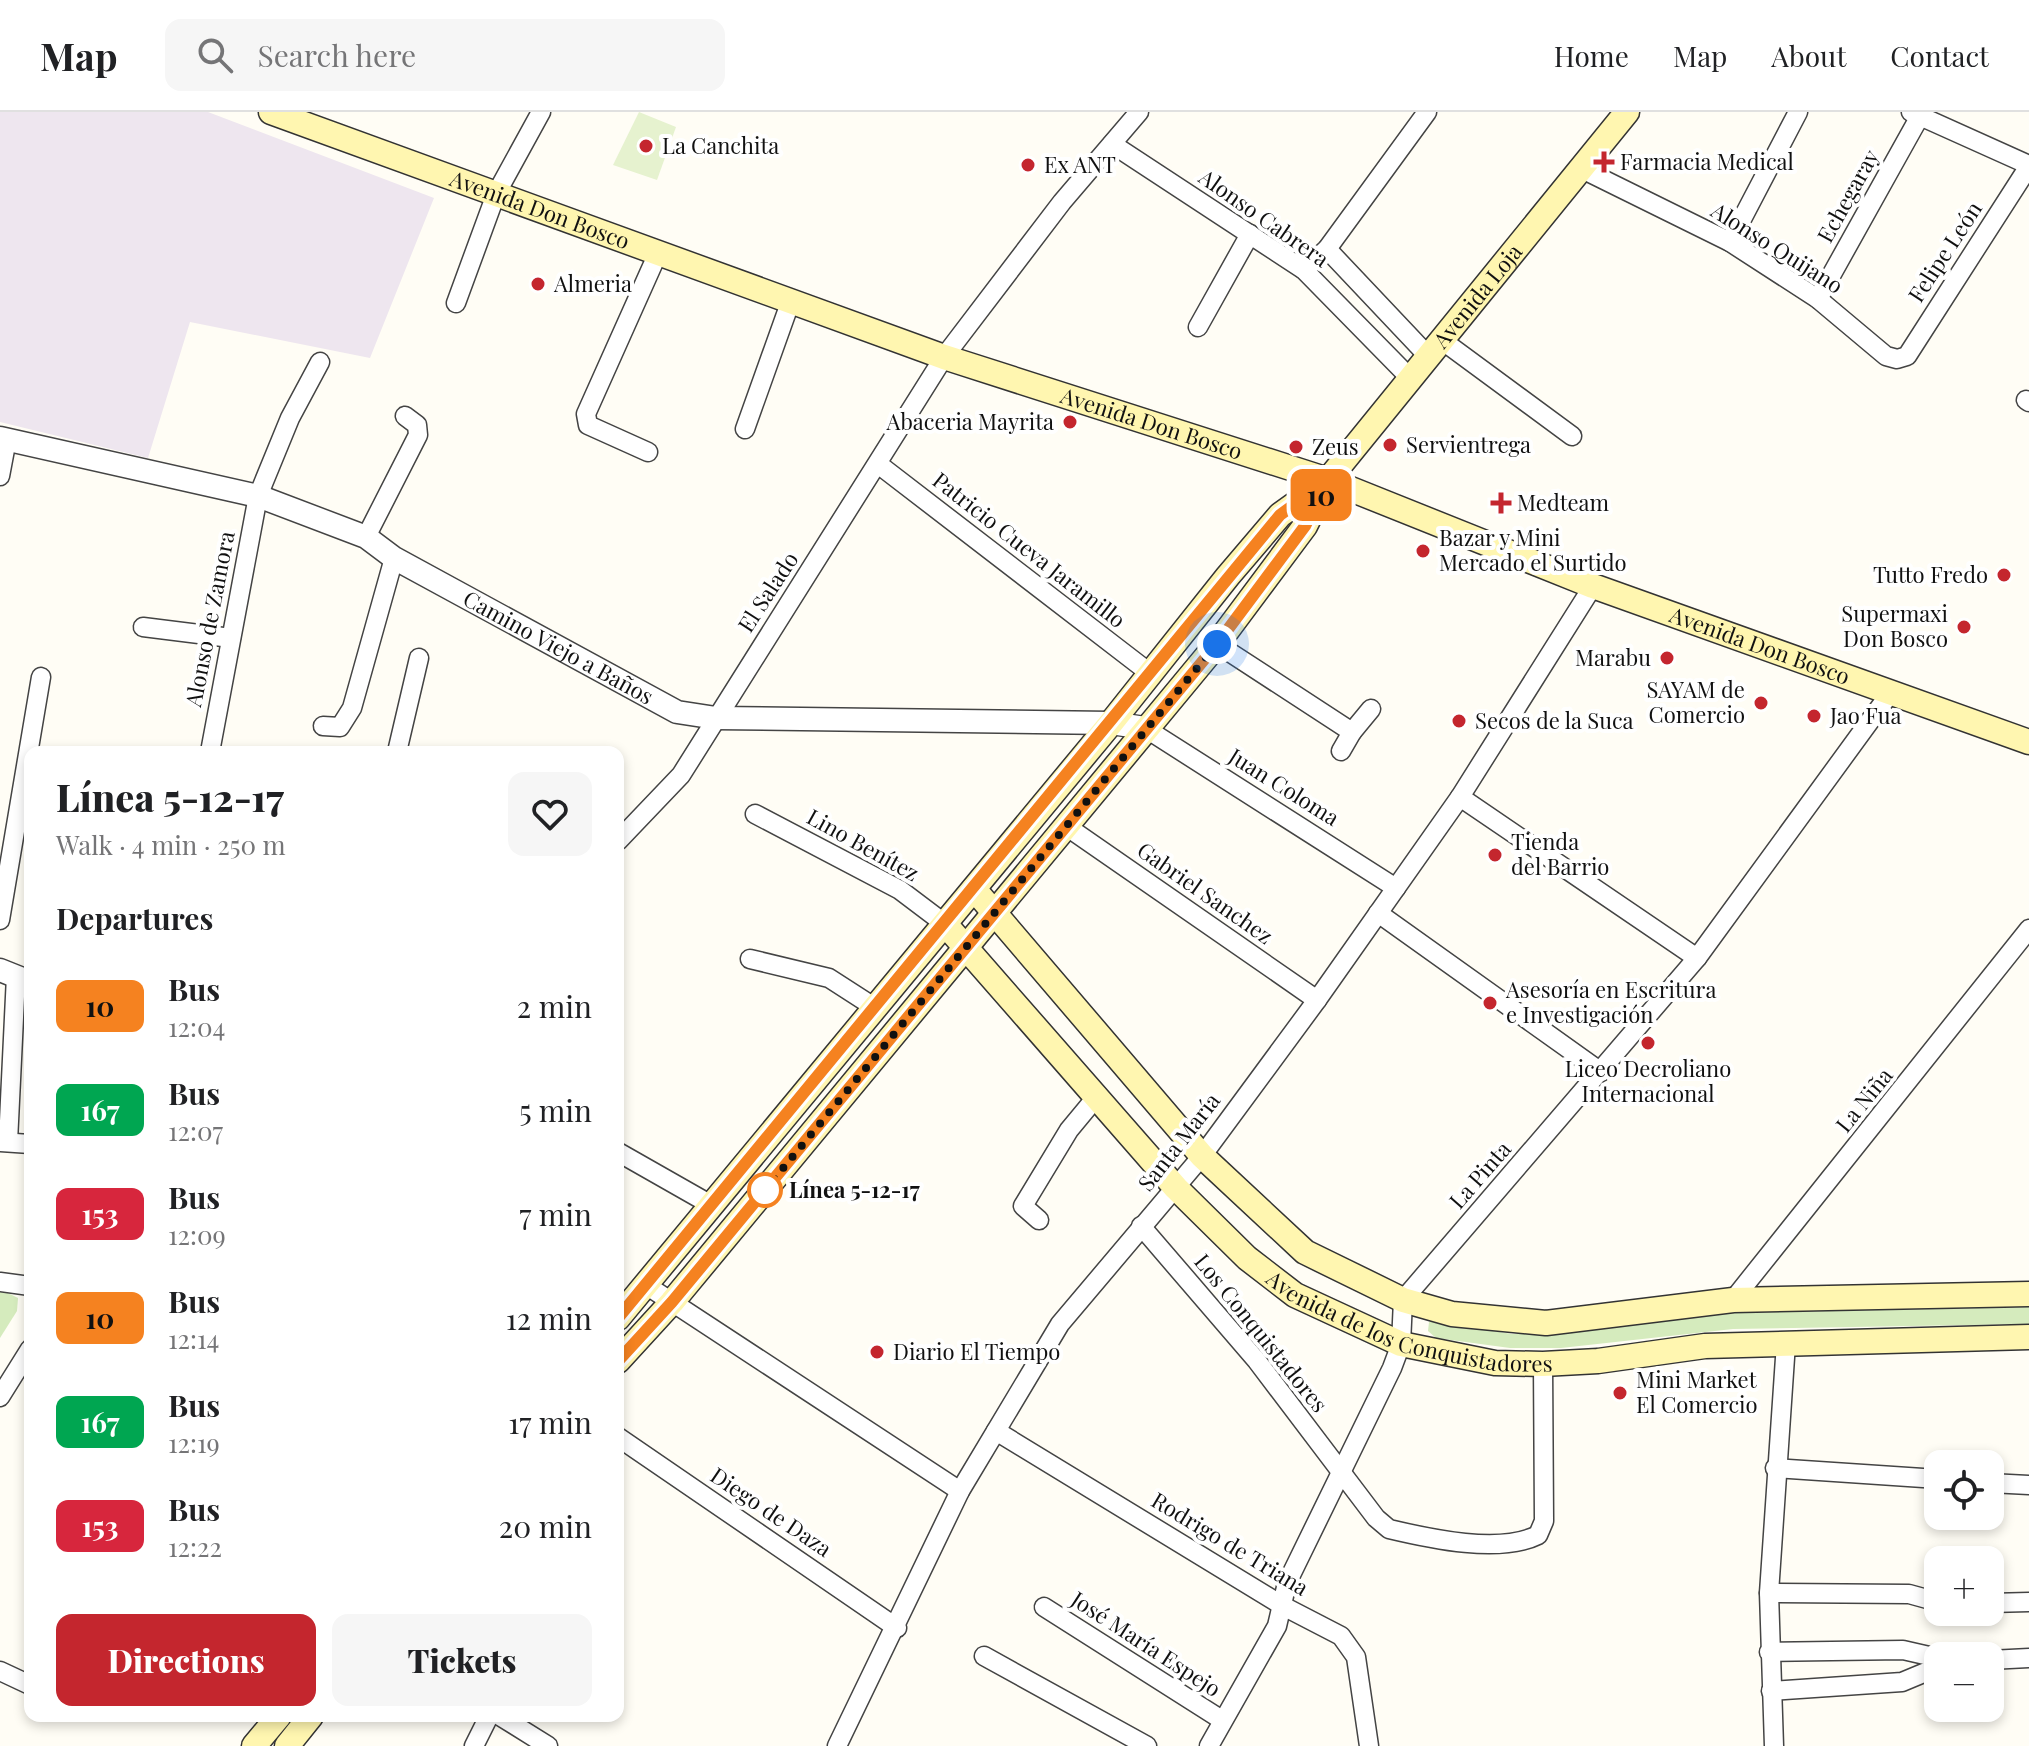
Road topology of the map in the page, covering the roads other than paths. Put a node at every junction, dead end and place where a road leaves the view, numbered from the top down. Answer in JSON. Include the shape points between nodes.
{"nodes":[{"id":1,"x":271,"y":112,"type":"edge"},
{"id":2,"x":541,"y":112,"type":"edge"},
{"id":3,"x":1139,"y":112,"type":"edge"},
{"id":4,"x":1427,"y":112,"type":"edge"},
{"id":5,"x":1627,"y":112,"type":"edge"},
{"id":6,"x":1798,"y":112,"type":"edge"},
{"id":7,"x":1915,"y":114,"type":"edge"},
{"id":8,"x":1112,"y":144,"type":"junction"},
{"id":9,"x":2029,"y":165,"type":"edge"},
{"id":10,"x":1580,"y":168,"type":"junction"},
{"id":11,"x":496,"y":194,"type":"junction"},
{"id":12,"x":1250,"y":234,"type":"junction"},
{"id":13,"x":1730,"y":242,"type":"junction"},
{"id":14,"x":1327,"y":249,"type":"junction"},
{"id":15,"x":658,"y":253,"type":"junction"},
{"id":16,"x":1304,"y":270,"type":"junction"},
{"id":17,"x":1818,"y":299,"type":"junction"},
{"id":18,"x":456,"y":303,"type":"dead end"},
{"id":19,"x":790,"y":303,"type":"junction"},
{"id":20,"x":1198,"y":327,"type":"dead end"},
{"id":21,"x":1436,"y":349,"type":"junction"},
{"id":22,"x":944,"y":357,"type":"junction"},
{"id":23,"x":1897,"y":359,"type":"joint"},
{"id":24,"x":320,"y":362,"type":"dead end"},
{"id":25,"x":1411,"y":379,"type":"junction"},
{"id":26,"x":405,"y":416,"type":"dead end"},
{"id":27,"x":745,"y":429,"type":"dead end"},
{"id":28,"x":1572,"y":436,"type":"dead end"},
{"id":29,"x":4,"y":438,"type":"edge"},
{"id":30,"x":648,"y":452,"type":"dead end"},
{"id":31,"x":878,"y":464,"type":"junction"},
{"id":32,"x":0,"y":476,"type":"edge"},
{"id":33,"x":1328,"y":480,"type":"junction"},
{"id":34,"x":258,"y":496,"type":"junction"},
{"id":35,"x":366,"y":537,"type":"junction"},
{"id":36,"x":394,"y":558,"type":"junction"},
{"id":37,"x":1593,"y":586,"type":"junction"},
{"id":38,"x":143,"y":627,"type":"dead end"},
{"id":39,"x":231,"y":638,"type":"junction"},
{"id":40,"x":1217,"y":644,"type":"junction"},
{"id":41,"x":419,"y":658,"type":"dead end"},
{"id":42,"x":1151,"y":674,"type":"junction"},
{"id":43,"x":41,"y":677,"type":"dead end"},
{"id":44,"x":1891,"y":692,"type":"junction"},
{"id":45,"x":1371,"y":709,"type":"dead end"},
{"id":46,"x":716,"y":718,"type":"junction"},
{"id":47,"x":1111,"y":723,"type":"junction"},
{"id":48,"x":323,"y":726,"type":"dead end"},
{"id":49,"x":1145,"y":728,"type":"junction"},
{"id":50,"x":1352,"y":732,"type":"junction"},
{"id":51,"x":2029,"y":742,"type":"edge"},
{"id":52,"x":29,"y":746,"type":"edge"},
{"id":53,"x":211,"y":746,"type":"edge"},
{"id":54,"x":398,"y":746,"type":"edge"},
{"id":55,"x":1341,"y":751,"type":"dead end"},
{"id":56,"x":24,"y":778,"type":"edge"},
{"id":57,"x":1460,"y":797,"type":"junction"},
{"id":58,"x":755,"y":814,"type":"dead end"},
{"id":59,"x":1066,"y":826,"type":"junction"},
{"id":60,"x":624,"y":835,"type":"edge"},
{"id":61,"x":1396,"y":888,"type":"junction"},
{"id":62,"x":974,"y":889,"type":"junction"},
{"id":63,"x":993,"y":912,"type":"junction"},
{"id":64,"x":1378,"y":913,"type":"junction"},
{"id":65,"x":0,"y":920,"type":"edge"},
{"id":66,"x":945,"y":924,"type":"junction"},
{"id":67,"x":2029,"y":929,"type":"edge"},
{"id":68,"x":964,"y":945,"type":"junction"},
{"id":69,"x":1697,"y":958,"type":"junction"},
{"id":70,"x":750,"y":959,"type":"dead end"},
{"id":71,"x":15,"y":976,"type":"edge"},
{"id":72,"x":1317,"y":1000,"type":"junction"},
{"id":73,"x":874,"y":1007,"type":"junction"},
{"id":74,"x":1601,"y":1072,"type":"junction"},
{"id":75,"x":1098,"y":1095,"type":"junction"},
{"id":76,"x":4,"y":1142,"type":"edge"},
{"id":77,"x":24,"y":1144,"type":"edge"},
{"id":78,"x":624,"y":1155,"type":"edge"},
{"id":79,"x":1202,"y":1156,"type":"junction"},
{"id":80,"x":1176,"y":1188,"type":"junction"},
{"id":81,"x":713,"y":1206,"type":"junction"},
{"id":82,"x":1039,"y":1220,"type":"dead end"},
{"id":83,"x":1141,"y":1226,"type":"junction"},
{"id":84,"x":0,"y":1282,"type":"edge"},
{"id":85,"x":24,"y":1285,"type":"edge"},
{"id":86,"x":646,"y":1285,"type":"junction"},
{"id":87,"x":2029,"y":1294,"type":"edge"},
{"id":88,"x":1403,"y":1300,"type":"junction"},
{"id":89,"x":1733,"y":1300,"type":"junction"},
{"id":90,"x":672,"y":1302,"type":"junction"},
{"id":91,"x":624,"y":1311,"type":"edge"},
{"id":92,"x":2029,"y":1337,"type":"edge"},
{"id":93,"x":1786,"y":1343,"type":"junction"},
{"id":94,"x":1401,"y":1344,"type":"junction"},
{"id":95,"x":624,"y":1349,"type":"edge"},
{"id":96,"x":24,"y":1359,"type":"edge"},
{"id":97,"x":1543,"y":1364,"type":"junction"},
{"id":98,"x":0,"y":1397,"type":"edge"},
{"id":99,"x":996,"y":1431,"type":"junction"},
{"id":100,"x":624,"y":1441,"type":"edge"},
{"id":101,"x":1775,"y":1468,"type":"junction"},
{"id":102,"x":1342,"y":1473,"type":"junction"},
{"id":103,"x":1924,"y":1478,"type":"edge"},
{"id":104,"x":2004,"y":1484,"type":"edge"},
{"id":105,"x":2029,"y":1485,"type":"edge"},
{"id":106,"x":960,"y":1491,"type":"junction"},
{"id":107,"x":1769,"y":1593,"type":"junction"},
{"id":108,"x":1924,"y":1598,"type":"edge"},
{"id":109,"x":2029,"y":1602,"type":"edge"},
{"id":110,"x":2004,"y":1603,"type":"edge"},
{"id":111,"x":1283,"y":1606,"type":"junction"},
{"id":112,"x":1044,"y":1607,"type":"dead end"},
{"id":113,"x":897,"y":1628,"type":"junction"},
{"id":114,"x":1769,"y":1652,"type":"junction"},
{"id":115,"x":1924,"y":1655,"type":"edge"},
{"id":116,"x":984,"y":1656,"type":"dead end"},
{"id":117,"x":2029,"y":1658,"type":"edge"},
{"id":118,"x":2004,"y":1659,"type":"edge"},
{"id":119,"x":0,"y":1671,"type":"edge"},
{"id":120,"x":1924,"y":1673,"type":"edge"},
{"id":121,"x":24,"y":1682,"type":"edge"},
{"id":122,"x":1771,"y":1691,"type":"junction"},
{"id":123,"x":1222,"y":1720,"type":"junction"},
{"id":124,"x":274,"y":1722,"type":"edge"},
{"id":125,"x":306,"y":1722,"type":"edge"},
{"id":126,"x":486,"y":1722,"type":"edge"},
{"id":127,"x":510,"y":1722,"type":"edge"},
{"id":128,"x":254,"y":1746,"type":"edge"},
{"id":129,"x":287,"y":1746,"type":"edge"},
{"id":130,"x":474,"y":1746,"type":"edge"},
{"id":131,"x":548,"y":1746,"type":"edge"},
{"id":132,"x":837,"y":1746,"type":"edge"},
{"id":133,"x":1147,"y":1746,"type":"edge"},
{"id":134,"x":1209,"y":1746,"type":"edge"},
{"id":135,"x":1369,"y":1746,"type":"edge"},
{"id":136,"x":1774,"y":1746,"type":"edge"}],
"edges":[{"from":1,"to":11,"type":"main road","name":"Avenida Don Bosco"},
{"from":2,"to":11,"type":"street"},
{"from":3,"to":8,"type":"street","name":"El Salado"},
{"from":4,"to":14,"type":"street"},
{"from":5,"to":10,"type":"main road","name":"Avenida Loja"},
{"from":6,"to":13,"type":"street"},
{"from":7,"to":9,"type":"street"},
{"from":7,"to":17,"type":"street","name":"Echegaray"},
{"from":8,"to":12,"type":"street","name":"Alonso Cabrera"},
{"from":8,"to":22,"type":"street","name":"El Salado"},
{"from":9,"to":23,"type":"street","name":"Felipe León","via":[[1907,356]]},
{"from":10,"to":13,"type":"street","name":"Alonso Quijano"},
{"from":10,"to":21,"type":"main road","name":"Avenida Loja"},
{"from":11,"to":15,"type":"main road","name":"Avenida Don Bosco"},
{"from":11,"to":18,"type":"street"},
{"from":12,"to":16,"type":"street","name":"Alonso Cabrera"},
{"from":12,"to":20,"type":"street"},
{"from":13,"to":17,"type":"street","name":"Alonso Quijano"},
{"from":14,"to":16,"type":"street"},
{"from":14,"to":21,"type":"street","name":"Alonso Cabrera"},
{"from":15,"to":19,"type":"main road","name":"Avenida Don Bosco"},
{"from":15,"to":30,"type":"street","via":[[586,414],[588,425]]},
{"from":16,"to":25,"type":"street","name":"Alonso Cabrera"},
{"from":17,"to":23,"type":"street","name":"Alonso Quijano","via":[[1886,356]]},
{"from":19,"to":22,"type":"main road","name":"Avenida Don Bosco"},
{"from":19,"to":27,"type":"street"},
{"from":21,"to":25,"type":"main road","name":"Avenida Loja"},
{"from":21,"to":28,"type":"street","name":"Alonso Cabrera"},
{"from":22,"to":31,"type":"street","name":"El Salado"},
{"from":22,"to":33,"type":"main road","name":"Avenida Don Bosco"},
{"from":24,"to":34,"type":"street","name":"Alonso de Zamora"},
{"from":25,"to":33,"type":"main road","name":"Avenida Loja"},
{"from":26,"to":35,"type":"street","via":[[417,425],[418,435]]},
{"from":29,"to":32,"type":"street"},
{"from":29,"to":34,"type":"street","name":"Camino Viejo a Baños"},
{"from":31,"to":42,"type":"street","name":"Patricio Cueva Jaramillo"},
{"from":31,"to":46,"type":"street","name":"El Salado"},
{"from":33,"to":37,"type":"main road","name":"Avenida Don Bosco"},
{"from":33,"to":40,"type":"main road","name":"Avenida Loja","via":[[1305,526]]},
{"from":33,"to":42,"type":"main road","name":"Avenida Loja","via":[[1280,515]]},
{"from":34,"to":35,"type":"street","name":"Camino Viejo a Baños"},
{"from":34,"to":39,"type":"street","name":"Alonso de Zamora"},
{"from":35,"to":36,"type":"street","name":"Camino Viejo a Baños"},
{"from":36,"to":46,"type":"street","name":"Camino Viejo a Baños","via":[[677,712]]},
{"from":36,"to":48,"type":"street","via":[[352,708],[340,727]]},
{"from":37,"to":44,"type":"main road","name":"Avenida Don Bosco"},
{"from":37,"to":57,"type":"street","name":"Santa María"},
{"from":38,"to":39,"type":"street"},
{"from":39,"to":53,"type":"street","name":"Alonso de Zamora"},
{"from":40,"to":49,"type":"main road","name":"Avenida Loja"},
{"from":40,"to":50,"type":"street"},
{"from":41,"to":54,"type":"street"},
{"from":42,"to":47,"type":"main road","name":"Avenida Loja"},
{"from":43,"to":52,"type":"street"},
{"from":44,"to":51,"type":"main road","name":"Avenida Don Bosco"},
{"from":44,"to":69,"type":"street","name":"La Pinta"},
{"from":45,"to":50,"type":"street"},
{"from":46,"to":47,"type":"street","name":"Camino Viejo a Baños"},
{"from":46,"to":60,"type":"street","name":"El Salado","via":[[681,775]]},
{"from":47,"to":49,"type":"street","name":"Camino Viejo a Baños"},
{"from":47,"to":62,"type":"main road","name":"Avenida Loja"},
{"from":49,"to":59,"type":"main road","name":"Avenida Loja"},
{"from":49,"to":61,"type":"street","name":"Juan Coloma"},
{"from":50,"to":55,"type":"street"},
{"from":56,"to":65,"type":"street"},
{"from":57,"to":61,"type":"street","name":"Santa María"},
{"from":57,"to":69,"type":"street"},
{"from":58,"to":66,"type":"street","name":"Lino Benítez","via":[[900,890]]},
{"from":59,"to":63,"type":"main road","name":"Avenida Loja"},
{"from":59,"to":72,"type":"street","name":"Gabriel Sanchez"},
{"from":61,"to":64,"type":"street","name":"Santa María"},
{"from":62,"to":63,"type":"main road","name":"Avenida de los Conquistadores"},
{"from":62,"to":66,"type":"main road","name":"Avenida Loja"},
{"from":63,"to":68,"type":"main road","name":"Avenida Loja"},
{"from":63,"to":79,"type":"main road","name":"Avenida de los Conquistadores"},
{"from":64,"to":72,"type":"street","name":"Santa María"},
{"from":64,"to":74,"type":"street"},
{"from":66,"to":68,"type":"main road","name":"Avenida de los Conquistadores"},
{"from":66,"to":73,"type":"main road","name":"Avenida Loja"},
{"from":67,"to":89,"type":"street","name":"La Niña"},
{"from":68,"to":75,"type":"main road","name":"Avenida de los Conquistadores"},
{"from":68,"to":90,"type":"main road","name":"Avenida Loja"},
{"from":69,"to":74,"type":"street","name":"La Pinta"},
{"from":70,"to":73,"type":"street","via":[[829,978]]},
{"from":71,"to":76,"type":"street"},
{"from":72,"to":79,"type":"street","name":"Santa María"},
{"from":73,"to":81,"type":"main road","name":"Avenida Loja"},
{"from":74,"to":88,"type":"street","name":"La Pinta"},
{"from":75,"to":80,"type":"main road","name":"Avenida de los Conquistadores"},
{"from":75,"to":82,"type":"street","via":[[1069,1130],[1023,1206]]},
{"from":76,"to":77,"type":"street"},
{"from":78,"to":81,"type":"street"},
{"from":79,"to":80,"type":"street","name":"Santa María"},
{"from":79,"to":88,"type":"main road","name":"Avenida de los Conquistadores","via":[[1305,1252]]},
{"from":80,"to":83,"type":"street","name":"Santa María"},
{"from":80,"to":94,"type":"main road","name":"Avenida de los Conquistadores","via":[[1247,1258],[1295,1295]]},
{"from":81,"to":86,"type":"main road","name":"Avenida Loja"},
{"from":83,"to":99,"type":"street","name":"Santa María","via":[[1060,1324]]},
{"from":83,"to":102,"type":"street","name":"Los Conquistadores","via":[[1257,1361]]},
{"from":84,"to":85,"type":"street"},
{"from":86,"to":90,"type":"street"},
{"from":86,"to":91,"type":"main road","name":"Avenida Loja"},
{"from":87,"to":89,"type":"main road","name":"Avenida de los Conquistadores"},
{"from":88,"to":89,"type":"main road","name":"Avenida de los Conquistadores","via":[[1452,1314],[1546,1323]]},
{"from":88,"to":94,"type":"street"},
{"from":90,"to":95,"type":"main road","name":"Avenida Loja"},
{"from":90,"to":106,"type":"street"},
{"from":92,"to":93,"type":"main road","name":"Avenida de los Conquistadores"},
{"from":93,"to":97,"type":"main road","name":"Avenida de los Conquistadores"},
{"from":93,"to":101,"type":"street"},
{"from":94,"to":97,"type":"main road","name":"Avenida de los Conquistadores","via":[[1495,1363]]},
{"from":94,"to":102,"type":"street"},
{"from":96,"to":98,"type":"street"},
{"from":97,"to":102,"type":"street","name":"Los Conquistadores","via":[[1544,1521],[1538,1535],[1520,1544],[1499,1545],[1389,1529]]},
{"from":99,"to":106,"type":"street","name":"Santa María"},
{"from":99,"to":111,"type":"street","name":"Rodrigo de Triana"},
{"from":100,"to":113,"type":"street","name":"Diego de Daza"},
{"from":101,"to":103,"type":"street"},
{"from":101,"to":107,"type":"street"},
{"from":102,"to":111,"type":"street","via":[[1287,1583]]},
{"from":104,"to":105,"type":"street"},
{"from":106,"to":113,"type":"street","name":"Santa María"},
{"from":107,"to":108,"type":"street"},
{"from":107,"to":114,"type":"street"},
{"from":109,"to":110,"type":"street"},
{"from":111,"to":123,"type":"street","via":[[1277,1626]]},
{"from":111,"to":135,"type":"street","name":"Rodrigo de Triana","via":[[1349,1643],[1356,1657]]},
{"from":112,"to":123,"type":"street","name":"José María Espejo"},
{"from":113,"to":132,"type":"street","name":"Santa María"},
{"from":114,"to":115,"type":"street","via":[[1903,1650]]},
{"from":114,"to":122,"type":"street"},
{"from":116,"to":133,"type":"street"},
{"from":117,"to":118,"type":"street"},
{"from":119,"to":121,"type":"street"},
{"from":120,"to":122,"type":"street","via":[[1902,1682]]},
{"from":122,"to":136,"type":"street"},
{"from":123,"to":134,"type":"street"},
{"from":124,"to":128,"type":"main road"},
{"from":125,"to":129,"type":"main road"},
{"from":126,"to":130,"type":"street"},
{"from":127,"to":131,"type":"street"}]}
